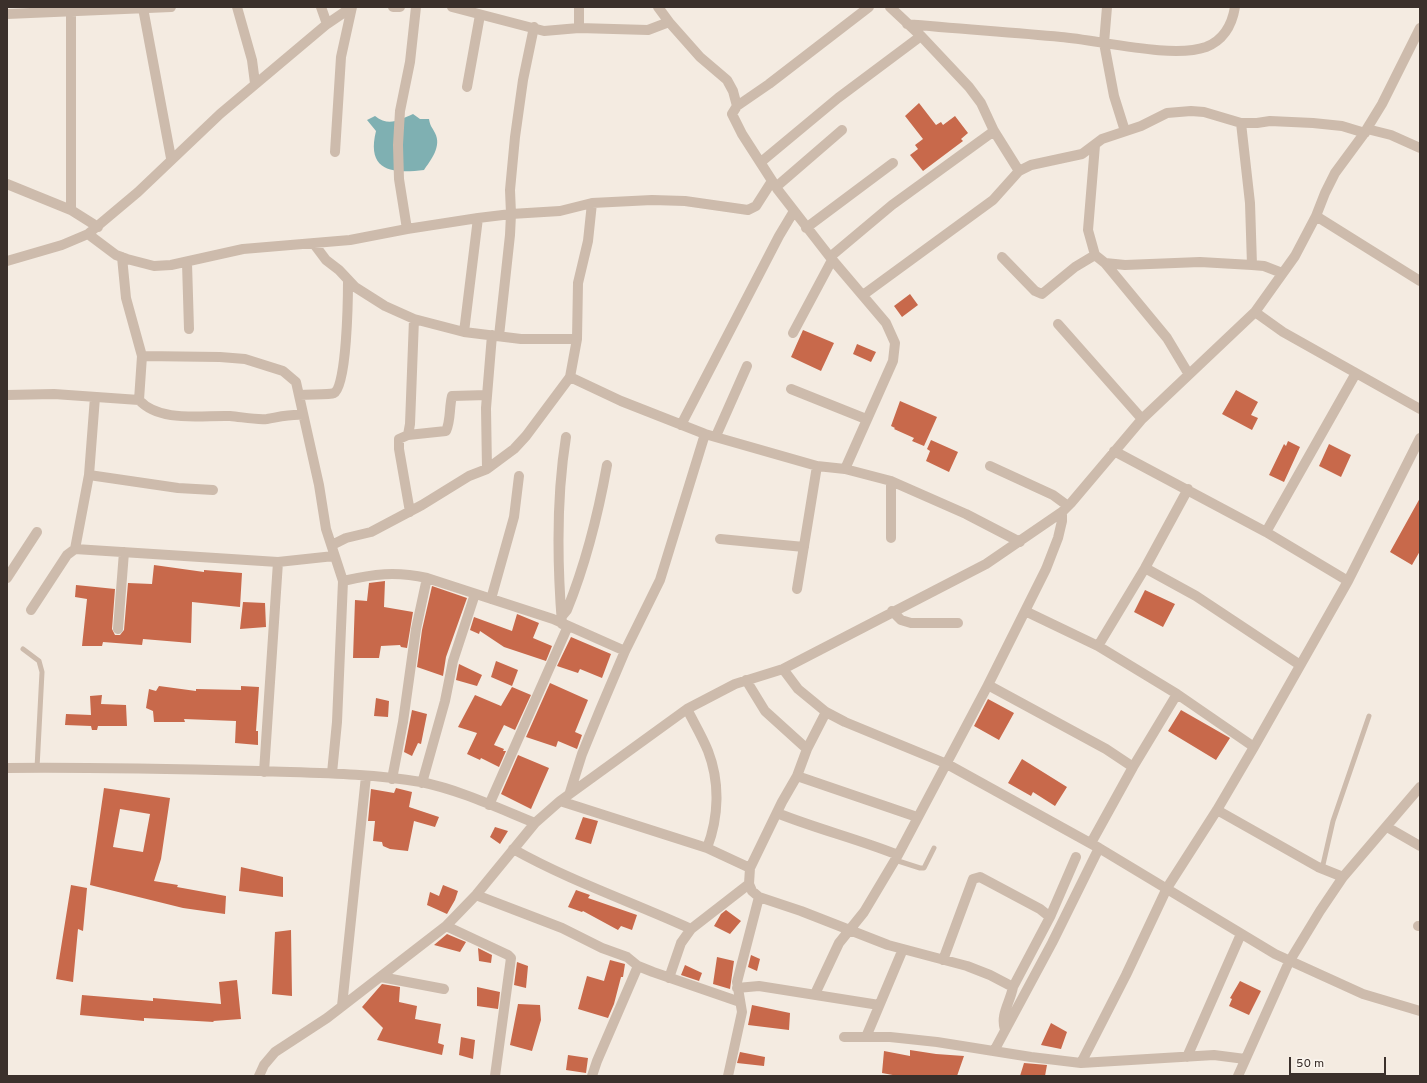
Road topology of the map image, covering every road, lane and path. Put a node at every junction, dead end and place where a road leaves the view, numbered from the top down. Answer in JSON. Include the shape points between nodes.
{"nodes":[{"id":1,"x":171,"y":7,"type":"edge"},
{"id":2,"x":237,"y":7,"type":"edge"},
{"id":3,"x":321,"y":7,"type":"edge"},
{"id":4,"x":352,"y":7,"type":"edge"},
{"id":5,"x":393,"y":7,"type":"edge"},
{"id":6,"x":400,"y":7,"type":"edge"},
{"id":7,"x":416,"y":7,"type":"edge"},
{"id":8,"x":452,"y":7,"type":"edge"},
{"id":9,"x":579,"y":7,"type":"edge"},
{"id":10,"x":658,"y":7,"type":"edge"},
{"id":11,"x":869,"y":7,"type":"edge"},
{"id":12,"x":890,"y":7,"type":"edge"},
{"id":13,"x":1107,"y":7,"type":"edge"},
{"id":14,"x":1235,"y":7,"type":"edge"},
{"id":15,"x":144,"y":8,"type":"edge"},
{"id":16,"x":71,"y":9,"type":"edge"},
{"id":17,"x":7,"y":14,"type":"edge"},
{"id":18,"x":480,"y":15,"type":"junction"},
{"id":19,"x":668,"y":22,"type":"junction"},
{"id":20,"x":327,"y":24,"type":"junction"},
{"id":21,"x":907,"y":24,"type":"junction"},
{"id":22,"x":534,"y":27,"type":"junction"},
{"id":23,"x":579,"y":28,"type":"junction"},
{"id":24,"x":1420,"y":28,"type":"edge"},
{"id":25,"x":921,"y":36,"type":"junction"},
{"id":26,"x":1104,"y":43,"type":"junction"},
{"id":27,"x":255,"y":83,"type":"junction"},
{"id":28,"x":467,"y":87,"type":"dead end"},
{"id":29,"x":737,"y":106,"type":"junction"},
{"id":30,"x":1241,"y":123,"type":"junction"},
{"id":31,"x":842,"y":130,"type":"dead end"},
{"id":32,"x":994,"y":131,"type":"junction"},
{"id":33,"x":1125,"y":131,"type":"junction"},
{"id":34,"x":1366,"y":131,"type":"junction"},
{"id":35,"x":1095,"y":145,"type":"junction"},
{"id":36,"x":1420,"y":148,"type":"edge"},
{"id":37,"x":335,"y":152,"type":"dead end"},
{"id":38,"x":171,"y":158,"type":"junction"},
{"id":39,"x":761,"y":162,"type":"junction"},
{"id":40,"x":893,"y":163,"type":"dead end"},
{"id":41,"x":1019,"y":171,"type":"junction"},
{"id":42,"x":7,"y":184,"type":"edge"},
{"id":43,"x":774,"y":184,"type":"junction"},
{"id":44,"x":592,"y":203,"type":"junction"},
{"id":45,"x":71,"y":210,"type":"junction"},
{"id":46,"x":794,"y":211,"type":"junction"},
{"id":47,"x":511,"y":214,"type":"junction"},
{"id":48,"x":1316,"y":216,"type":"junction"},
{"id":49,"x":478,"y":218,"type":"junction"},
{"id":50,"x":98,"y":227,"type":"junction"},
{"id":51,"x":806,"y":228,"type":"junction"},
{"id":52,"x":407,"y":229,"type":"junction"},
{"id":53,"x":88,"y":234,"type":"junction"},
{"id":54,"x":314,"y":244,"type":"junction"},
{"id":55,"x":1094,"y":255,"type":"junction"},
{"id":56,"x":122,"y":257,"type":"junction"},
{"id":57,"x":1002,"y":257,"type":"dead end"},
{"id":58,"x":831,"y":258,"type":"junction"},
{"id":59,"x":7,"y":261,"type":"edge"},
{"id":60,"x":187,"y":263,"type":"junction"},
{"id":61,"x":1105,"y":264,"type":"junction"},
{"id":62,"x":1252,"y":265,"type":"junction"},
{"id":63,"x":1282,"y":273,"type":"junction"},
{"id":64,"x":348,"y":280,"type":"junction"},
{"id":65,"x":1420,"y":281,"type":"edge"},
{"id":66,"x":862,"y":295,"type":"junction"},
{"id":67,"x":1254,"y":312,"type":"junction"},
{"id":68,"x":414,"y":319,"type":"junction"},
{"id":69,"x":1058,"y":324,"type":"dead end"},
{"id":70,"x":189,"y":329,"type":"dead end"},
{"id":71,"x":464,"y":332,"type":"junction"},
{"id":72,"x":793,"y":333,"type":"dead end"},
{"id":73,"x":495,"y":336,"type":"junction"},
{"id":74,"x":577,"y":339,"type":"junction"},
{"id":75,"x":142,"y":356,"type":"junction"},
{"id":76,"x":747,"y":366,"type":"dead end"},
{"id":77,"x":1188,"y":373,"type":"junction"},
{"id":78,"x":1356,"y":374,"type":"junction"},
{"id":79,"x":570,"y":377,"type":"junction"},
{"id":80,"x":791,"y":389,"type":"dead end"},
{"id":81,"x":7,"y":395,"type":"edge"},
{"id":82,"x":300,"y":395,"type":"junction"},
{"id":83,"x":487,"y":395,"type":"junction"},
{"id":84,"x":96,"y":397,"type":"junction"},
{"id":85,"x":139,"y":400,"type":"junction"},
{"id":86,"x":1420,"y":409,"type":"edge"},
{"id":87,"x":303,"y":415,"type":"junction"},
{"id":88,"x":866,"y":419,"type":"junction"},
{"id":89,"x":1142,"y":419,"type":"junction"},
{"id":90,"x":681,"y":425,"type":"junction"},
{"id":91,"x":705,"y":434,"type":"junction"},
{"id":92,"x":408,"y":435,"type":"junction"},
{"id":93,"x":716,"y":436,"type":"junction"},
{"id":94,"x":566,"y":437,"type":"dead end"},
{"id":95,"x":1420,"y":438,"type":"edge"},
{"id":96,"x":1114,"y":450,"type":"junction"},
{"id":97,"x":607,"y":465,"type":"dead end"},
{"id":98,"x":817,"y":466,"type":"junction"},
{"id":99,"x":990,"y":466,"type":"dead end"},
{"id":100,"x":487,"y":469,"type":"junction"},
{"id":101,"x":845,"y":469,"type":"junction"},
{"id":102,"x":89,"y":475,"type":"junction"},
{"id":103,"x":519,"y":476,"type":"dead end"},
{"id":104,"x":891,"y":481,"type":"junction"},
{"id":105,"x":1188,"y":489,"type":"junction"},
{"id":106,"x":213,"y":490,"type":"dead end"},
{"id":107,"x":1065,"y":509,"type":"junction"},
{"id":108,"x":410,"y":512,"type":"junction"},
{"id":109,"x":37,"y":532,"type":"dead end"},
{"id":110,"x":1266,"y":532,"type":"junction"},
{"id":111,"x":891,"y":538,"type":"dead end"},
{"id":112,"x":720,"y":539,"type":"dead end"},
{"id":113,"x":1020,"y":542,"type":"junction"},
{"id":114,"x":332,"y":545,"type":"junction"},
{"id":115,"x":804,"y":547,"type":"junction"},
{"id":116,"x":76,"y":549,"type":"junction"},
{"id":117,"x":124,"y":552,"type":"junction"},
{"id":118,"x":334,"y":556,"type":"junction"},
{"id":119,"x":278,"y":562,"type":"junction"},
{"id":120,"x":1145,"y":568,"type":"junction"},
{"id":121,"x":8,"y":571,"type":"edge"},
{"id":122,"x":426,"y":578,"type":"junction"},
{"id":123,"x":343,"y":581,"type":"junction"},
{"id":124,"x":1348,"y":581,"type":"junction"},
{"id":125,"x":797,"y":589,"type":"dead end"},
{"id":126,"x":475,"y":594,"type":"junction"},
{"id":127,"x":491,"y":599,"type":"junction"},
{"id":128,"x":31,"y":610,"type":"dead end"},
{"id":129,"x":892,"y":611,"type":"junction"},
{"id":130,"x":1025,"y":611,"type":"junction"},
{"id":131,"x":564,"y":622,"type":"junction"},
{"id":132,"x":958,"y":623,"type":"dead end"},
{"id":133,"x":118,"y":628,"type":"dead end"},
{"id":134,"x":1098,"y":646,"type":"junction"},
{"id":135,"x":23,"y":649,"type":"dead end"},
{"id":136,"x":625,"y":651,"type":"junction"},
{"id":137,"x":1300,"y":665,"type":"junction"},
{"id":138,"x":783,"y":669,"type":"junction"},
{"id":139,"x":746,"y":680,"type":"junction"},
{"id":140,"x":988,"y":685,"type":"junction"},
{"id":141,"x":1177,"y":694,"type":"junction"},
{"id":142,"x":687,"y":709,"type":"junction"},
{"id":143,"x":826,"y":712,"type":"junction"},
{"id":144,"x":1369,"y":716,"type":"dead end"},
{"id":145,"x":1254,"y":747,"type":"junction"},
{"id":146,"x":807,"y":749,"type":"junction"},
{"id":147,"x":947,"y":764,"type":"junction"},
{"id":148,"x":1133,"y":767,"type":"junction"},
{"id":149,"x":7,"y":768,"type":"edge"},
{"id":150,"x":37,"y":768,"type":"junction"},
{"id":151,"x":264,"y":772,"type":"junction"},
{"id":152,"x":332,"y":773,"type":"junction"},
{"id":153,"x":366,"y":776,"type":"junction"},
{"id":154,"x":797,"y":776,"type":"junction"},
{"id":155,"x":392,"y":779,"type":"junction"},
{"id":156,"x":422,"y":783,"type":"junction"},
{"id":157,"x":1420,"y":787,"type":"edge"},
{"id":158,"x":570,"y":792,"type":"junction"},
{"id":159,"x":560,"y":801,"type":"junction"},
{"id":160,"x":489,"y":805,"type":"junction"},
{"id":161,"x":1218,"y":810,"type":"junction"},
{"id":162,"x":777,"y":813,"type":"junction"},
{"id":163,"x":918,"y":817,"type":"junction"},
{"id":164,"x":534,"y":823,"type":"junction"},
{"id":165,"x":1387,"y":827,"type":"junction"},
{"id":166,"x":1095,"y":845,"type":"junction"},
{"id":167,"x":1420,"y":846,"type":"edge"},
{"id":168,"x":707,"y":848,"type":"junction"},
{"id":169,"x":934,"y":848,"type":"dead end"},
{"id":170,"x":513,"y":849,"type":"junction"},
{"id":171,"x":896,"y":857,"type":"junction"},
{"id":172,"x":1076,"y":857,"type":"dead end"},
{"id":173,"x":750,"y":868,"type":"junction"},
{"id":174,"x":1322,"y":869,"type":"junction"},
{"id":175,"x":1343,"y":876,"type":"junction"},
{"id":176,"x":749,"y":884,"type":"junction"},
{"id":177,"x":1167,"y":888,"type":"junction"},
{"id":178,"x":476,"y":895,"type":"junction"},
{"id":179,"x":759,"y":897,"type":"junction"},
{"id":180,"x":1050,"y":917,"type":"junction"},
{"id":181,"x":446,"y":926,"type":"junction"},
{"id":182,"x":691,"y":929,"type":"junction"},
{"id":183,"x":851,"y":930,"type":"junction"},
{"id":184,"x":1241,"y":934,"type":"junction"},
{"id":185,"x":903,"y":949,"type":"junction"},
{"id":186,"x":943,"y":960,"type":"junction"},
{"id":187,"x":1289,"y":962,"type":"junction"},
{"id":188,"x":638,"y":966,"type":"junction"},
{"id":189,"x":381,"y":977,"type":"junction"},
{"id":190,"x":669,"y":978,"type":"junction"},
{"id":191,"x":1013,"y":987,"type":"junction"},
{"id":192,"x":444,"y":988,"type":"dead end"},
{"id":193,"x":737,"y":988,"type":"junction"},
{"id":194,"x":815,"y":994,"type":"junction"},
{"id":195,"x":740,"y":1002,"type":"junction"},
{"id":196,"x":879,"y":1005,"type":"junction"},
{"id":197,"x":342,"y":1006,"type":"junction"},
{"id":198,"x":1420,"y":1011,"type":"edge"},
{"id":199,"x":1005,"y":1030,"type":"junction"},
{"id":200,"x":844,"y":1037,"type":"dead end"},
{"id":201,"x":866,"y":1037,"type":"junction"},
{"id":202,"x":994,"y":1051,"type":"junction"},
{"id":203,"x":1187,"y":1057,"type":"junction"},
{"id":204,"x":1245,"y":1059,"type":"junction"},
{"id":205,"x":1081,"y":1063,"type":"junction"},
{"id":206,"x":259,"y":1076,"type":"edge"},
{"id":207,"x":495,"y":1076,"type":"edge"},
{"id":208,"x":592,"y":1076,"type":"edge"},
{"id":209,"x":728,"y":1076,"type":"edge"},
{"id":210,"x":1238,"y":1076,"type":"edge"}],
"edges":[{"from":1,"to":15,"type":"street"},
{"from":2,"to":27,"type":"street","via":[[252,60]]},
{"from":3,"to":20,"type":"street"},
{"from":4,"to":20,"type":"street"},
{"from":4,"to":37,"type":"street","via":[[341,57]]},
{"from":5,"to":6,"type":"street"},
{"from":7,"to":52,"type":"street","via":[[410,62],[400,111],[398,145],[399,179]]},
{"from":8,"to":18,"type":"street"},
{"from":9,"to":23,"type":"street"},
{"from":10,"to":19,"type":"street"},
{"from":11,"to":29,"type":"street"},
{"from":12,"to":21,"type":"street"},
{"from":13,"to":26,"type":"street"},
{"from":14,"to":26,"type":"street","via":[[1231,25],[1226,32],[1207,46],[1163,50]]},
{"from":15,"to":16,"type":"street"},
{"from":15,"to":38,"type":"street"},
{"from":16,"to":17,"type":"street"},
{"from":16,"to":45,"type":"street"},
{"from":18,"to":22,"type":"street"},
{"from":18,"to":28,"type":"street"},
{"from":19,"to":23,"type":"street","via":[[648,30]]},
{"from":19,"to":29,"type":"street","via":[[700,57],[727,80]]},
{"from":20,"to":27,"type":"street"},
{"from":21,"to":25,"type":"street"},
{"from":21,"to":26,"type":"street"},
{"from":22,"to":23,"type":"street","via":[[544,31]]},
{"from":22,"to":47,"type":"street","via":[[522,80],[510,190]]},
{"from":24,"to":34,"type":"street"},
{"from":25,"to":32,"type":"street","via":[[969,87],[981,103]]},
{"from":25,"to":39,"type":"street","via":[[838,98]]},
{"from":26,"to":33,"type":"street","via":[[1114,96]]},
{"from":27,"to":38,"type":"street"},
{"from":29,"to":39,"type":"street","via":[[732,114],[733,118]]},
{"from":30,"to":33,"type":"street","via":[[1204,112],[1177,112],[1167,113]]},
{"from":30,"to":34,"type":"street","via":[[1313,123]]},
{"from":30,"to":62,"type":"street","via":[[1250,203]]},
{"from":31,"to":43,"type":"street"},
{"from":32,"to":41,"type":"street"},
{"from":32,"to":58,"type":"street","via":[[892,205]]},
{"from":33,"to":35,"type":"street","via":[[1102,139]]},
{"from":34,"to":36,"type":"street","via":[[1391,135]]},
{"from":34,"to":48,"type":"street","via":[[1335,173],[1324,192]]},
{"from":35,"to":41,"type":"street","via":[[1082,154],[1031,165]]},
{"from":35,"to":55,"type":"street","via":[[1088,230]]},
{"from":38,"to":50,"type":"street","via":[[138,192]]},
{"from":39,"to":43,"type":"street"},
{"from":40,"to":51,"type":"street"},
{"from":41,"to":66,"type":"street","via":[[993,200]]},
{"from":42,"to":45,"type":"street"},
{"from":43,"to":44,"type":"street","via":[[756,206],[748,210],[685,201]]},
{"from":43,"to":46,"type":"street"},
{"from":44,"to":47,"type":"street","via":[[549,213]]},
{"from":44,"to":74,"type":"street","via":[[588,241],[578,284]]},
{"from":45,"to":50,"type":"street"},
{"from":46,"to":51,"type":"street"},
{"from":46,"to":90,"type":"street"},
{"from":47,"to":49,"type":"street"},
{"from":47,"to":73,"type":"street"},
{"from":48,"to":63,"type":"street","via":[[1295,256]]},
{"from":48,"to":65,"type":"street"},
{"from":49,"to":52,"type":"street"},
{"from":49,"to":71,"type":"street"},
{"from":50,"to":53,"type":"street"},
{"from":51,"to":58,"type":"street"},
{"from":52,"to":54,"type":"street"},
{"from":53,"to":56,"type":"street"},
{"from":53,"to":59,"type":"street","via":[[62,245]]},
{"from":54,"to":60,"type":"street","via":[[243,249]]},
{"from":54,"to":64,"type":"street","via":[[326,260]]},
{"from":55,"to":57,"type":"street","via":[[1042,294],[1035,291]]},
{"from":55,"to":61,"type":"street"},
{"from":56,"to":60,"type":"street","via":[[154,266]]},
{"from":56,"to":75,"type":"street","via":[[126,298]]},
{"from":58,"to":66,"type":"street"},
{"from":58,"to":72,"type":"street"},
{"from":60,"to":70,"type":"street"},
{"from":61,"to":62,"type":"street","via":[[1200,262]]},
{"from":61,"to":77,"type":"street","via":[[1167,338]]},
{"from":62,"to":63,"type":"street","via":[[1264,266]]},
{"from":63,"to":67,"type":"street"},
{"from":64,"to":68,"type":"street","via":[[370,297]]},
{"from":64,"to":82,"type":"street","via":[[347,334],[343,373],[338,389],[331,394]]},
{"from":66,"to":88,"type":"street","via":[[886,323],[894,343],[893,361]]},
{"from":67,"to":77,"type":"street"},
{"from":67,"to":78,"type":"street","via":[[1283,332]]},
{"from":68,"to":71,"type":"street"},
{"from":68,"to":92,"type":"street","via":[[414,364]]},
{"from":69,"to":89,"type":"street"},
{"from":71,"to":73,"type":"street"},
{"from":73,"to":74,"type":"street","via":[[522,339]]},
{"from":73,"to":83,"type":"street"},
{"from":74,"to":79,"type":"street"},
{"from":75,"to":82,"type":"street","via":[[245,359],[283,371],[296,382]]},
{"from":75,"to":85,"type":"street"},
{"from":76,"to":93,"type":"street"},
{"from":77,"to":89,"type":"street"},
{"from":78,"to":86,"type":"street"},
{"from":78,"to":110,"type":"street"},
{"from":79,"to":90,"type":"street"},
{"from":79,"to":100,"type":"street","via":[[514,449]]},
{"from":80,"to":88,"type":"street"},
{"from":81,"to":84,"type":"street","via":[[54,394]]},
{"from":82,"to":87,"type":"street"},
{"from":83,"to":92,"type":"street","via":[[452,396],[450,424],[446,431]]},
{"from":83,"to":100,"type":"street"},
{"from":84,"to":85,"type":"street"},
{"from":84,"to":102,"type":"street"},
{"from":85,"to":87,"type":"street","via":[[148,408],[189,416],[266,419],[282,415]]},
{"from":87,"to":114,"type":"street","via":[[326,529]]},
{"from":88,"to":101,"type":"street"},
{"from":89,"to":96,"type":"street"},
{"from":90,"to":91,"type":"street"},
{"from":91,"to":93,"type":"street"},
{"from":91,"to":136,"type":"street","via":[[660,580]]},
{"from":92,"to":108,"type":"street","via":[[399,439],[399,449]]},
{"from":93,"to":98,"type":"street"},
{"from":94,"to":131,"type":"street","via":[[558,510]]},
{"from":95,"to":124,"type":"street"},
{"from":96,"to":105,"type":"street"},
{"from":96,"to":107,"type":"street"},
{"from":97,"to":131,"type":"street","via":[[587,554]]},
{"from":98,"to":101,"type":"street"},
{"from":98,"to":115,"type":"street"},
{"from":99,"to":107,"type":"street","via":[[1053,496]]},
{"from":100,"to":108,"type":"street","via":[[469,476]]},
{"from":101,"to":104,"type":"street"},
{"from":102,"to":106,"type":"street","via":[[178,488]]},
{"from":102,"to":116,"type":"street"},
{"from":103,"to":127,"type":"street","via":[[514,517]]},
{"from":104,"to":111,"type":"street"},
{"from":104,"to":113,"type":"street","via":[[966,514]]},
{"from":105,"to":110,"type":"street"},
{"from":105,"to":120,"type":"street"},
{"from":107,"to":113,"type":"street"},
{"from":107,"to":130,"type":"street","via":[[1058,538],[1046,569]]},
{"from":108,"to":114,"type":"street","via":[[370,532],[346,538]]},
{"from":109,"to":121,"type":"street"},
{"from":110,"to":124,"type":"street"},
{"from":112,"to":115,"type":"street"},
{"from":113,"to":129,"type":"street","via":[[986,564]]},
{"from":114,"to":118,"type":"street"},
{"from":115,"to":125,"type":"street"},
{"from":116,"to":117,"type":"street"},
{"from":116,"to":128,"type":"street","via":[[67,555]]},
{"from":117,"to":119,"type":"street"},
{"from":117,"to":133,"type":"street"},
{"from":118,"to":119,"type":"street"},
{"from":118,"to":123,"type":"street"},
{"from":119,"to":151,"type":"street"},
{"from":120,"to":134,"type":"street"},
{"from":120,"to":137,"type":"street","via":[[1196,596]]},
{"from":122,"to":123,"type":"street","via":[[386,572]]},
{"from":122,"to":126,"type":"street"},
{"from":122,"to":155,"type":"street"},
{"from":123,"to":152,"type":"street","via":[[337,722]]},
{"from":124,"to":137,"type":"street"},
{"from":126,"to":127,"type":"street"},
{"from":126,"to":156,"type":"street","via":[[454,661]]},
{"from":127,"to":131,"type":"street"},
{"from":129,"to":132,"type":"street","via":[[901,620],[911,623]]},
{"from":129,"to":138,"type":"street"},
{"from":130,"to":134,"type":"street"},
{"from":130,"to":140,"type":"street"},
{"from":131,"to":136,"type":"street"},
{"from":131,"to":160,"type":"street"},
{"from":134,"to":141,"type":"street"},
{"from":135,"to":150,"type":"lane","via":[[39,661],[42,672]]},
{"from":136,"to":158,"type":"street","via":[[582,754]]},
{"from":137,"to":145,"type":"street"},
{"from":138,"to":139,"type":"street"},
{"from":138,"to":143,"type":"street","via":[[802,692]]},
{"from":139,"to":142,"type":"street","via":[[724,688]]},
{"from":139,"to":146,"type":"street","via":[[765,711]]},
{"from":140,"to":147,"type":"street"},
{"from":140,"to":148,"type":"street","via":[[1106,749]]},
{"from":141,"to":145,"type":"street"},
{"from":141,"to":148,"type":"street"},
{"from":142,"to":158,"type":"street"},
{"from":142,"to":168,"type":"street","via":[[708,751],[717,786],[713,833]]},
{"from":143,"to":146,"type":"street"},
{"from":143,"to":147,"type":"street"},
{"from":144,"to":174,"type":"lane","via":[[1333,821]]},
{"from":145,"to":161,"type":"street"},
{"from":146,"to":154,"type":"street"},
{"from":147,"to":163,"type":"street"},
{"from":147,"to":166,"type":"street"},
{"from":148,"to":166,"type":"street"},
{"from":149,"to":150,"type":"street"},
{"from":150,"to":151,"type":"street"},
{"from":151,"to":152,"type":"street"},
{"from":152,"to":153,"type":"street"},
{"from":153,"to":155,"type":"street"},
{"from":153,"to":197,"type":"street"},
{"from":154,"to":162,"type":"street"},
{"from":154,"to":163,"type":"street"},
{"from":155,"to":156,"type":"street"},
{"from":156,"to":160,"type":"street"},
{"from":157,"to":165,"type":"street"},
{"from":158,"to":159,"type":"street"},
{"from":159,"to":164,"type":"street"},
{"from":159,"to":168,"type":"street"},
{"from":160,"to":164,"type":"street"},
{"from":161,"to":174,"type":"street"},
{"from":161,"to":177,"type":"street"},
{"from":162,"to":171,"type":"street","via":[[830,833],[879,847]]},
{"from":162,"to":173,"type":"street"},
{"from":163,"to":171,"type":"street"},
{"from":164,"to":170,"type":"street"},
{"from":165,"to":167,"type":"street"},
{"from":165,"to":175,"type":"street"},
{"from":166,"to":177,"type":"street"},
{"from":166,"to":199,"type":"street","via":[[1052,943]]},
{"from":168,"to":173,"type":"street"},
{"from":169,"to":171,"type":"lane","via":[[924,868]]},
{"from":170,"to":178,"type":"street"},
{"from":170,"to":182,"type":"street","via":[[571,878]]},
{"from":171,"to":183,"type":"street"},
{"from":172,"to":180,"type":"street"},
{"from":173,"to":176,"type":"street"},
{"from":174,"to":175,"type":"street"},
{"from":175,"to":187,"type":"street"},
{"from":176,"to":179,"type":"street","via":[[752,892]]},
{"from":176,"to":182,"type":"street"},
{"from":177,"to":184,"type":"street"},
{"from":177,"to":205,"type":"street","via":[[1126,976]]},
{"from":178,"to":181,"type":"street"},
{"from":178,"to":188,"type":"street","via":[[562,928],[627,957]]},
{"from":179,"to":183,"type":"street"},
{"from":179,"to":193,"type":"street","via":[[739,970]]},
{"from":180,"to":186,"type":"street","via":[[980,877],[973,879]]},
{"from":180,"to":191,"type":"street"},
{"from":181,"to":189,"type":"street"},
{"from":181,"to":207,"type":"street","via":[[511,958]]},
{"from":182,"to":190,"type":"street","via":[[681,943]]},
{"from":183,"to":185,"type":"street"},
{"from":183,"to":194,"type":"street","via":[[836,948]]},
{"from":184,"to":187,"type":"street"},
{"from":184,"to":203,"type":"street"},
{"from":185,"to":186,"type":"street"},
{"from":185,"to":196,"type":"street"},
{"from":186,"to":191,"type":"street","via":[[990,974]]},
{"from":187,"to":198,"type":"street","via":[[1363,994]]},
{"from":187,"to":204,"type":"street"},
{"from":188,"to":190,"type":"street"},
{"from":188,"to":208,"type":"street","via":[[596,1061]]},
{"from":189,"to":192,"type":"street"},
{"from":189,"to":197,"type":"street"},
{"from":190,"to":195,"type":"street"},
{"from":191,"to":199,"type":"street","via":[[1003,1016]]},
{"from":193,"to":194,"type":"street","via":[[759,986]]},
{"from":193,"to":195,"type":"street"},
{"from":194,"to":196,"type":"street"},
{"from":195,"to":209,"type":"street","via":[[740,1025]]},
{"from":196,"to":201,"type":"street"},
{"from":197,"to":206,"type":"street","via":[[275,1052]]},
{"from":199,"to":202,"type":"street"},
{"from":200,"to":201,"type":"street"},
{"from":201,"to":202,"type":"street","via":[[929,1041]]},
{"from":202,"to":205,"type":"street"},
{"from":203,"to":204,"type":"street","via":[[1214,1055]]},
{"from":203,"to":205,"type":"street"},
{"from":204,"to":210,"type":"street"}]}
